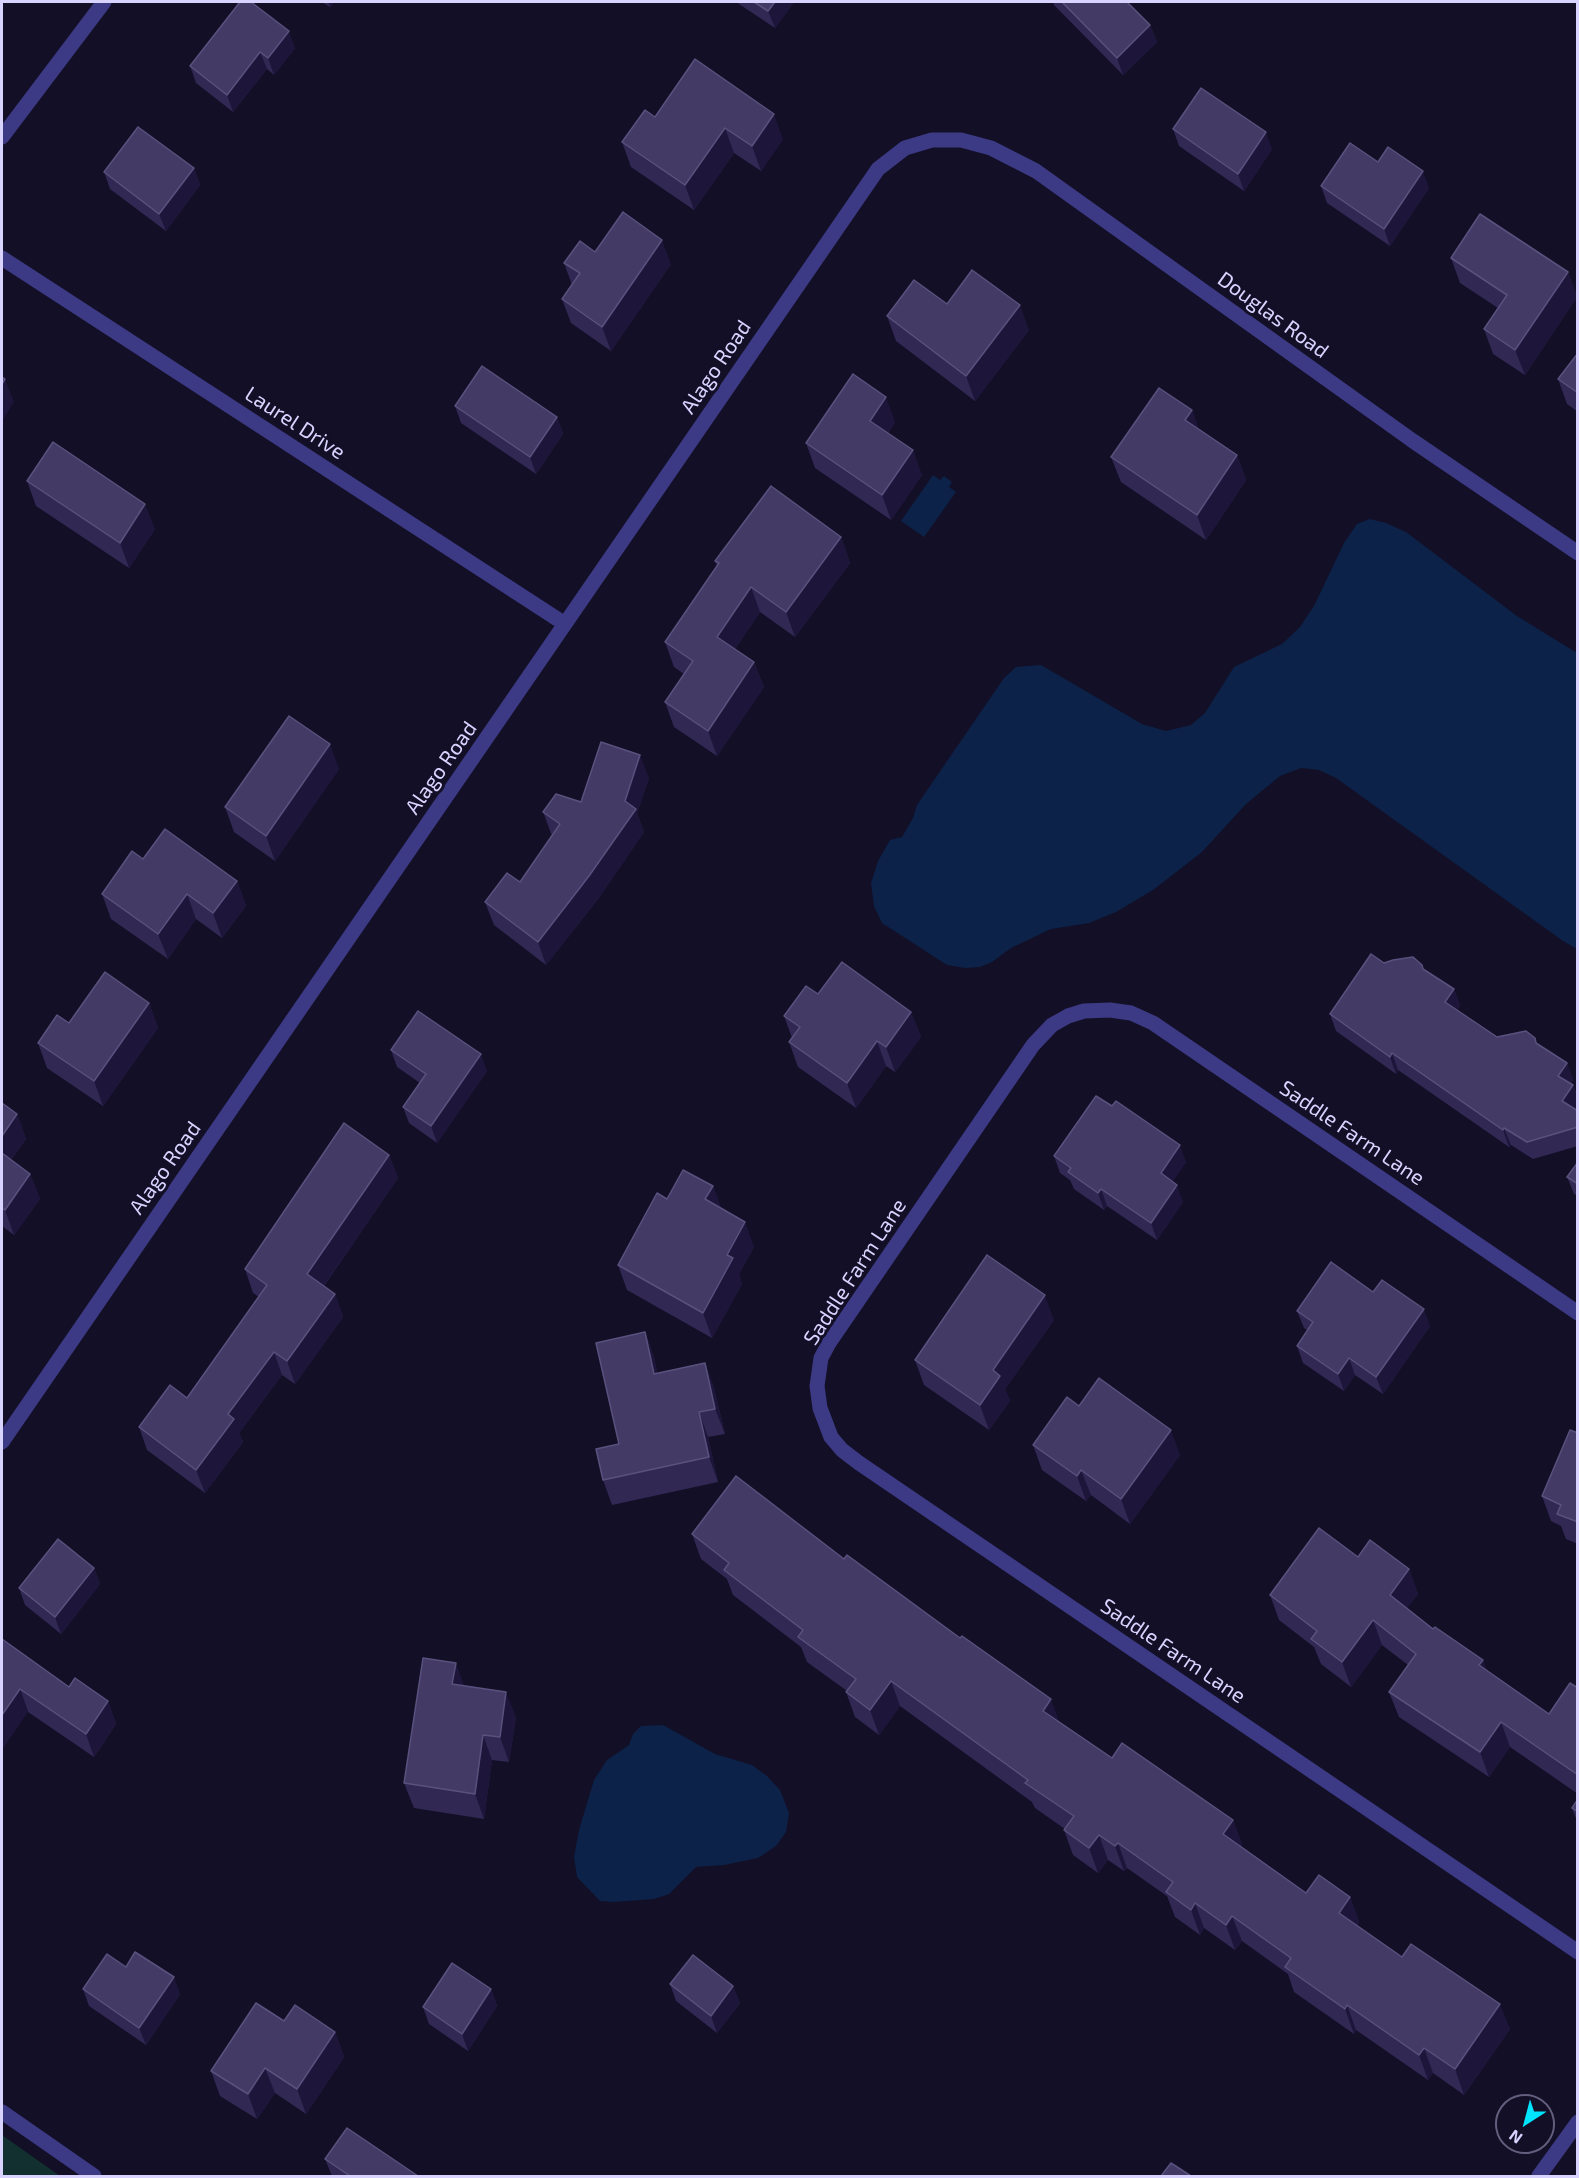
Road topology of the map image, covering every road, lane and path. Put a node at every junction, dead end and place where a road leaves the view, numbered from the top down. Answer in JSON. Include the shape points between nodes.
{"nodes":[{"id":1,"x":104,"y":2,"type":"edge"},
{"id":2,"x":2,"y":137,"type":"edge"},
{"id":3,"x":933,"y":140,"type":"joint"},
{"id":4,"x":2,"y":258,"type":"edge"},
{"id":5,"x":1578,"y":553,"type":"edge"},
{"id":6,"x":565,"y":624,"type":"junction"},
{"id":7,"x":1578,"y":1313,"type":"edge"},
{"id":8,"x":2,"y":1442,"type":"edge"},
{"id":9,"x":1578,"y":1952,"type":"edge"},
{"id":10,"x":2,"y":2112,"type":"edge"},
{"id":11,"x":1578,"y":2122,"type":"edge"},
{"id":12,"x":94,"y":2176,"type":"edge"},
{"id":13,"x":1539,"y":2176,"type":"edge"}],
"edges":[{"from":1,"to":2,"type":"street"},
{"from":3,"to":5,"type":"street","name":"Douglas Road","via":[[961,140],[991,147],[1036,171],[1413,441]]},
{"from":3,"to":6,"type":"street","name":"Alago Road","via":[[904,148],[878,169]]},
{"from":4,"to":6,"type":"street","name":"Laurel Drive"},
{"from":6,"to":8,"type":"street","name":"Alago Road"},
{"from":7,"to":9,"type":"street","name":"Saddle Farm Lane","via":[[1153,1023],[1131,1013],[1084,1011],[1052,1025],[1033,1045],[829,1343],[821,1358],[817,1386],[831,1437],[859,1463]]},
{"from":10,"to":12,"type":"street"},
{"from":11,"to":13,"type":"street"}]}
